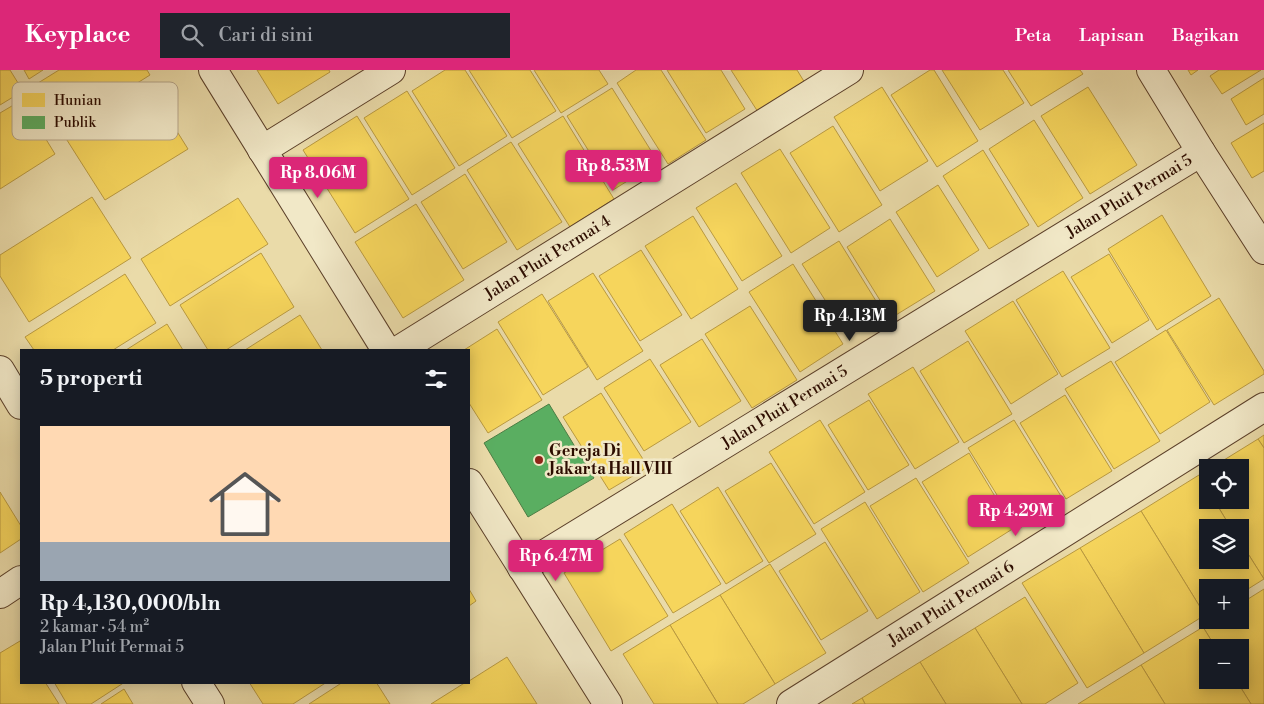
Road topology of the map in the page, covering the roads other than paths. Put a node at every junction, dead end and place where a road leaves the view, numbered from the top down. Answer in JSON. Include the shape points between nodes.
{"nodes":[{"id":1,"x":213,"y":70,"type":"edge"},
{"id":2,"x":391,"y":70,"type":"edge"},
{"id":3,"x":849,"y":70,"type":"edge"},
{"id":4,"x":1151,"y":70,"type":"edge"},
{"id":5,"x":262,"y":150,"type":"junction"},
{"id":6,"x":1201,"y":152,"type":"junction"},
{"id":7,"x":1264,"y":250,"type":"edge"},
{"id":8,"x":385,"y":349,"type":"edge"},
{"id":9,"x":401,"y":349,"type":"edge"},
{"id":10,"x":0,"y":370,"type":"edge"},
{"id":11,"x":20,"y":403,"type":"edge"},
{"id":12,"x":1264,"y":406,"type":"edge"},
{"id":13,"x":470,"y":484,"type":"edge"},
{"id":14,"x":522,"y":568,"type":"junction"},
{"id":15,"x":20,"y":581,"type":"edge"},
{"id":16,"x":0,"y":594,"type":"edge"},
{"id":17,"x":197,"y":684,"type":"edge"},
{"id":18,"x":210,"y":704,"type":"edge"},
{"id":19,"x":608,"y":704,"type":"edge"},
{"id":20,"x":790,"y":704,"type":"edge"}],
"edges":[{"from":1,"to":5,"type":"street"},
{"from":2,"to":5,"type":"street"},
{"from":3,"to":9,"type":"street","name":"Jalan Pluit Permai 4"},
{"from":4,"to":6,"type":"street"},
{"from":5,"to":8,"type":"street"},
{"from":6,"to":7,"type":"street"},
{"from":6,"to":14,"type":"street","name":"Jalan Pluit Permai 5"},
{"from":10,"to":11,"type":"street"},
{"from":12,"to":20,"type":"street","name":"Jalan Pluit Permai 6"},
{"from":13,"to":14,"type":"street"},
{"from":14,"to":19,"type":"street"},
{"from":15,"to":16,"type":"street"},
{"from":17,"to":18,"type":"street"}]}
